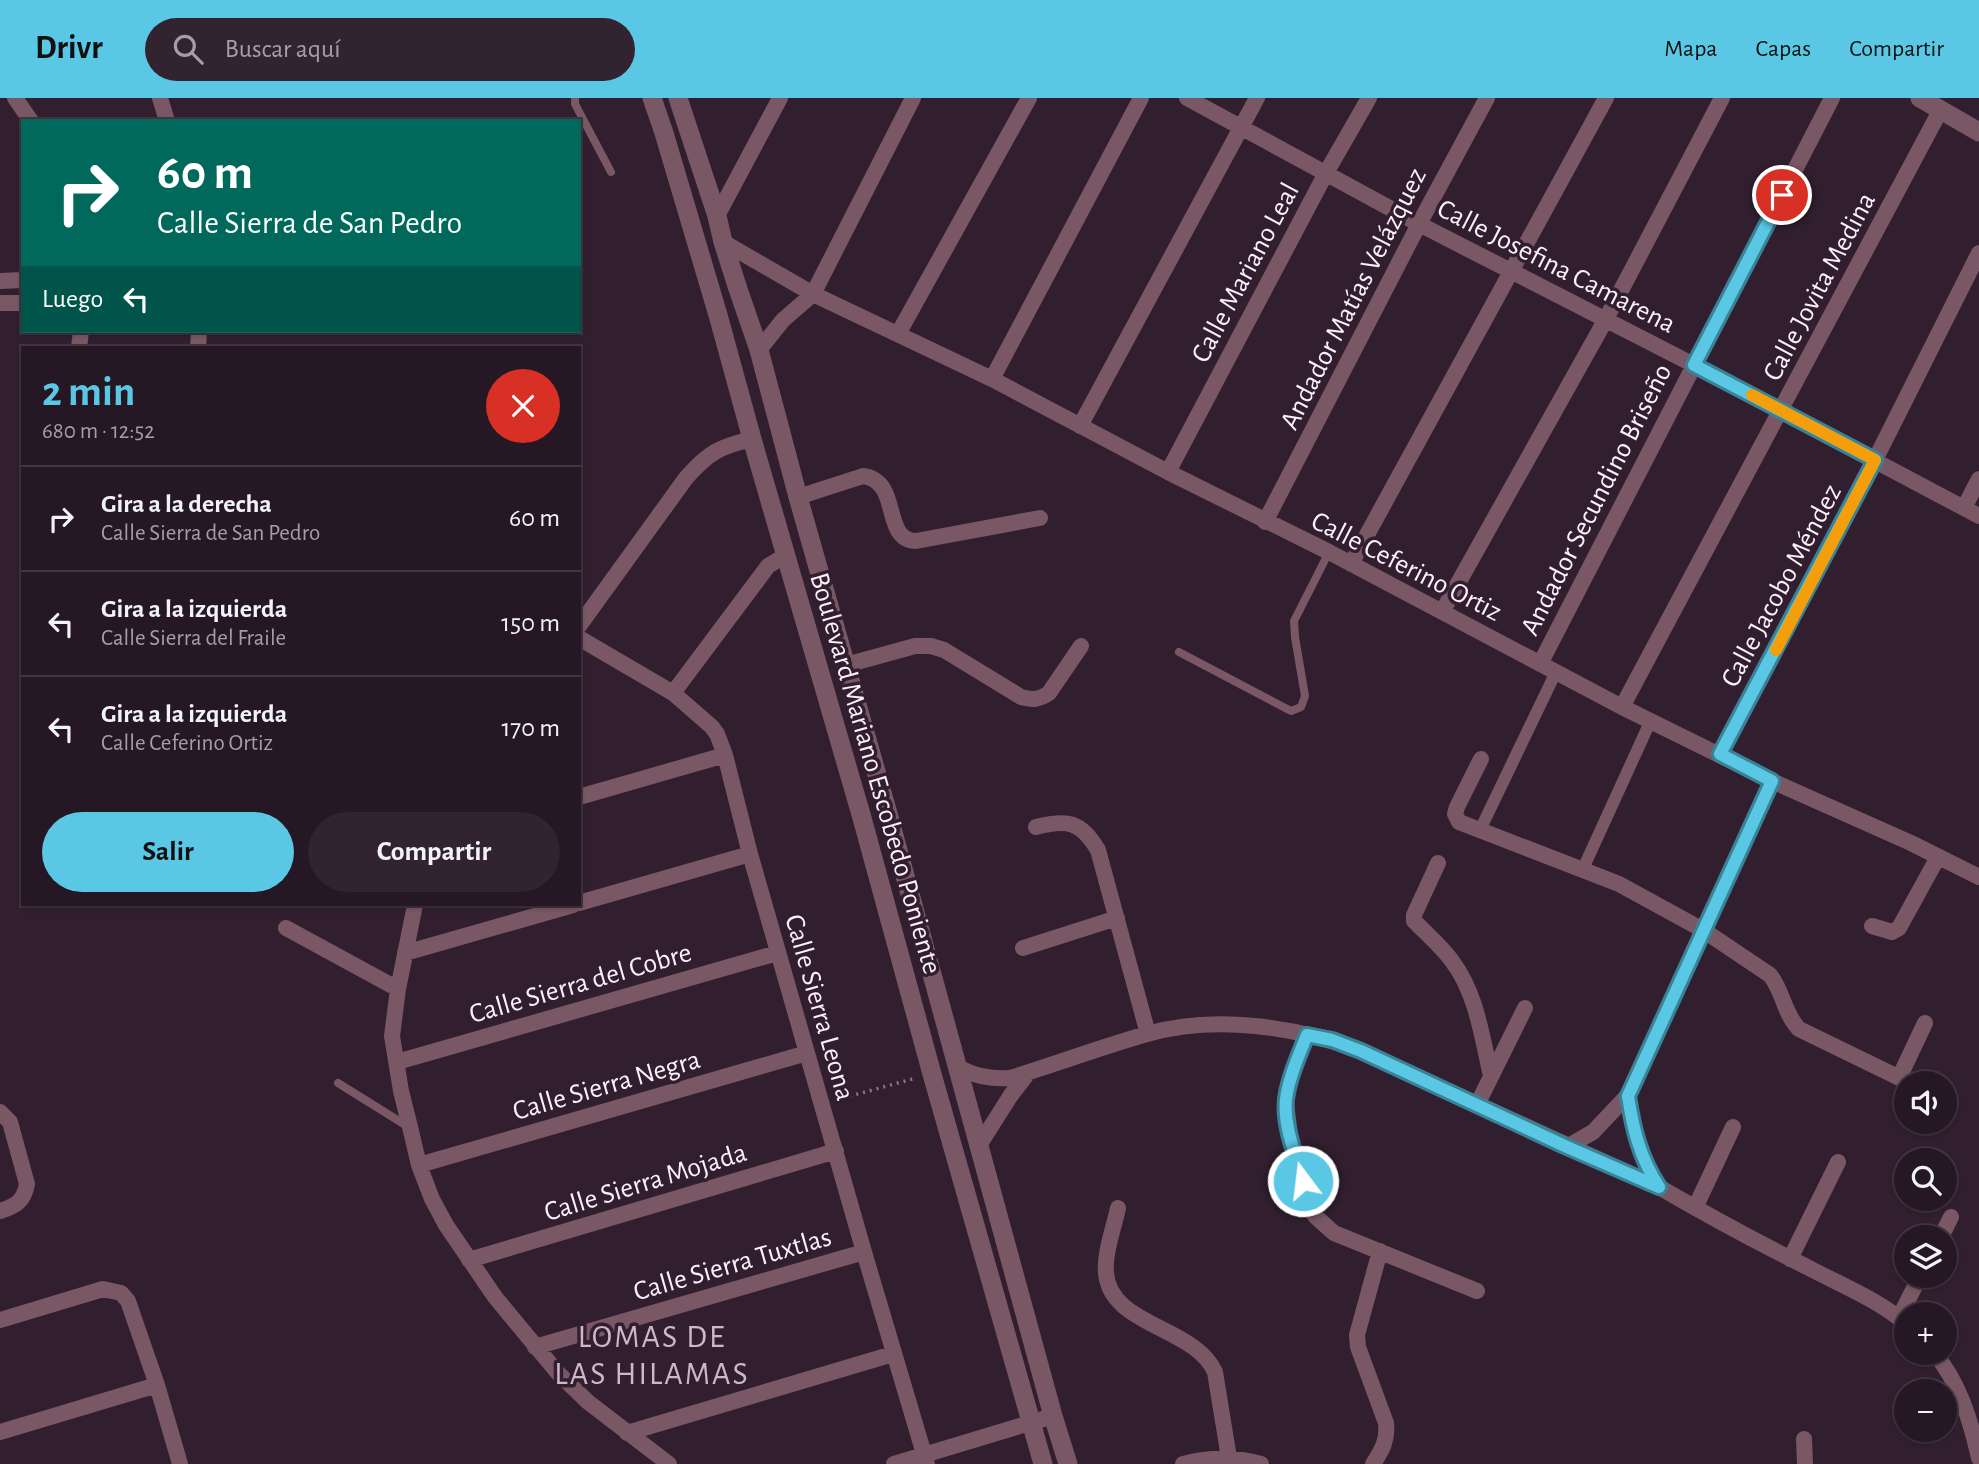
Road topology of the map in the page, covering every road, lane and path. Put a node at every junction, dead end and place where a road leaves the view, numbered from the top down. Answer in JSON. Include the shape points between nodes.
{"nodes":[{"id":1,"x":15,"y":98,"type":"edge"},
{"id":2,"x":160,"y":98,"type":"edge"},
{"id":3,"x":575,"y":98,"type":"edge"},
{"id":4,"x":652,"y":98,"type":"edge"},
{"id":5,"x":678,"y":98,"type":"edge"},
{"id":6,"x":780,"y":98,"type":"edge"},
{"id":7,"x":913,"y":98,"type":"edge"},
{"id":8,"x":1029,"y":98,"type":"edge"},
{"id":9,"x":1141,"y":98,"type":"edge"},
{"id":10,"x":1187,"y":98,"type":"edge"},
{"id":11,"x":1257,"y":98,"type":"edge"},
{"id":12,"x":1369,"y":98,"type":"edge"},
{"id":13,"x":1487,"y":98,"type":"edge"},
{"id":14,"x":1605,"y":98,"type":"edge"},
{"id":15,"x":1722,"y":98,"type":"edge"},
{"id":16,"x":1832,"y":98,"type":"edge"},
{"id":17,"x":1920,"y":98,"type":"edge"},
{"id":18,"x":1940,"y":111,"type":"junction"},
{"id":19,"x":30,"y":119,"type":"edge"},
{"id":20,"x":166,"y":119,"type":"edge"},
{"id":21,"x":1242,"y":128,"type":"junction"},
{"id":22,"x":1979,"y":132,"type":"edge"},
{"id":23,"x":611,"y":172,"type":"dead end"},
{"id":24,"x":1326,"y":173,"type":"junction"},
{"id":25,"x":717,"y":216,"type":"junction"},
{"id":26,"x":1419,"y":224,"type":"junction"},
{"id":27,"x":723,"y":242,"type":"junction"},
{"id":28,"x":1979,"y":253,"type":"edge"},
{"id":29,"x":1512,"y":271,"type":"junction"},
{"id":30,"x":21,"y":280,"type":"edge"},
{"id":31,"x":0,"y":281,"type":"edge"},
{"id":32,"x":813,"y":294,"type":"junction"},
{"id":33,"x":0,"y":303,"type":"edge"},
{"id":34,"x":21,"y":303,"type":"edge"},
{"id":35,"x":1606,"y":320,"type":"junction"},
{"id":36,"x":898,"y":334,"type":"junction"},
{"id":37,"x":759,"y":350,"type":"junction"},
{"id":38,"x":1694,"y":365,"type":"junction"},
{"id":39,"x":992,"y":379,"type":"junction"},
{"id":40,"x":1781,"y":411,"type":"junction"},
{"id":41,"x":1080,"y":426,"type":"junction"},
{"id":42,"x":752,"y":439,"type":"junction"},
{"id":43,"x":1875,"y":460,"type":"junction"},
{"id":44,"x":1168,"y":472,"type":"junction"},
{"id":45,"x":1979,"y":479,"type":"edge"},
{"id":46,"x":797,"y":496,"type":"junction"},
{"id":47,"x":1964,"y":508,"type":"junction"},
{"id":48,"x":1979,"y":516,"type":"edge"},
{"id":49,"x":1040,"y":518,"type":"dead end"},
{"id":50,"x":1265,"y":522,"type":"junction"},
{"id":51,"x":1329,"y":552,"type":"junction"},
{"id":52,"x":786,"y":555,"type":"junction"},
{"id":53,"x":1351,"y":564,"type":"junction"},
{"id":54,"x":1442,"y":612,"type":"junction"},
{"id":55,"x":581,"y":622,"type":"edge"},
{"id":56,"x":581,"y":639,"type":"edge"},
{"id":57,"x":1081,"y":646,"type":"dead end"},
{"id":58,"x":1179,"y":652,"type":"dead end"},
{"id":59,"x":1540,"y":664,"type":"junction"},
{"id":60,"x":846,"y":665,"type":"junction"},
{"id":61,"x":1556,"y":672,"type":"junction"},
{"id":62,"x":673,"y":693,"type":"junction"},
{"id":63,"x":1622,"y":707,"type":"junction"},
{"id":64,"x":1651,"y":720,"type":"junction"},
{"id":65,"x":1720,"y":754,"type":"junction"},
{"id":66,"x":724,"y":755,"type":"junction"},
{"id":67,"x":1481,"y":759,"type":"dead end"},
{"id":68,"x":1772,"y":781,"type":"junction"},
{"id":69,"x":581,"y":796,"type":"edge"},
{"id":70,"x":887,"y":810,"type":"junction"},
{"id":71,"x":862,"y":818,"type":"junction"},
{"id":72,"x":1036,"y":827,"type":"dead end"},
{"id":73,"x":1480,"y":830,"type":"junction"},
{"id":74,"x":750,"y":854,"type":"junction"},
{"id":75,"x":1938,"y":857,"type":"junction"},
{"id":76,"x":1438,"y":863,"type":"dead end"},
{"id":77,"x":1583,"y":871,"type":"junction"},
{"id":78,"x":1979,"y":877,"type":"edge"},
{"id":79,"x":581,"y":902,"type":"edge"},
{"id":80,"x":415,"y":906,"type":"edge"},
{"id":81,"x":570,"y":906,"type":"edge"},
{"id":82,"x":1117,"y":918,"type":"junction"},
{"id":83,"x":1872,"y":926,"type":"dead end"},
{"id":84,"x":286,"y":928,"type":"dead end"},
{"id":85,"x":1703,"y":930,"type":"junction"},
{"id":86,"x":1023,"y":948,"type":"dead end"},
{"id":87,"x":405,"y":953,"type":"junction"},
{"id":88,"x":777,"y":953,"type":"junction"},
{"id":89,"x":398,"y":989,"type":"junction"},
{"id":90,"x":1525,"y":1008,"type":"dead end"},
{"id":91,"x":1925,"y":1023,"type":"dead end"},
{"id":92,"x":1148,"y":1034,"type":"junction"},
{"id":93,"x":1307,"y":1035,"type":"junction"},
{"id":94,"x":807,"y":1053,"type":"junction"},
{"id":95,"x":397,"y":1062,"type":"junction"},
{"id":96,"x":956,"y":1066,"type":"junction"},
{"id":97,"x":1907,"y":1071,"type":"edge"},
{"id":98,"x":1028,"y":1073,"type":"junction"},
{"id":99,"x":932,"y":1074,"type":"junction"},
{"id":100,"x":1894,"y":1075,"type":"edge"},
{"id":101,"x":1491,"y":1076,"type":"junction"},
{"id":102,"x":338,"y":1083,"type":"dead end"},
{"id":103,"x":1628,"y":1096,"type":"junction"},
{"id":104,"x":821,"y":1104,"type":"junction"},
{"id":105,"x":1477,"y":1105,"type":"junction"},
{"id":106,"x":0,"y":1112,"type":"edge"},
{"id":107,"x":1733,"y":1127,"type":"dead end"},
{"id":108,"x":410,"y":1128,"type":"junction"},
{"id":109,"x":978,"y":1147,"type":"junction"},
{"id":110,"x":1567,"y":1147,"type":"junction"},
{"id":111,"x":836,"y":1151,"type":"junction"},
{"id":112,"x":1838,"y":1162,"type":"dead end"},
{"id":113,"x":419,"y":1165,"type":"junction"},
{"id":114,"x":1659,"y":1187,"type":"junction"},
{"id":115,"x":1118,"y":1208,"type":"dead end"},
{"id":116,"x":1695,"y":1208,"type":"junction"},
{"id":117,"x":0,"y":1211,"type":"edge"},
{"id":118,"x":1951,"y":1217,"type":"dead end"},
{"id":119,"x":1947,"y":1225,"type":"edge"},
{"id":120,"x":1380,"y":1251,"type":"junction"},
{"id":121,"x":863,"y":1252,"type":"junction"},
{"id":122,"x":1790,"y":1259,"type":"junction"},
{"id":123,"x":469,"y":1260,"type":"junction"},
{"id":124,"x":1477,"y":1291,"type":"dead end"},
{"id":125,"x":1894,"y":1316,"type":"edge"},
{"id":126,"x":0,"y":1320,"type":"edge"},
{"id":127,"x":535,"y":1347,"type":"junction"},
{"id":128,"x":893,"y":1354,"type":"junction"},
{"id":129,"x":1943,"y":1365,"type":"edge"},
{"id":130,"x":157,"y":1385,"type":"junction"},
{"id":131,"x":1053,"y":1416,"type":"junction"},
{"id":132,"x":1031,"y":1422,"type":"junction"},
{"id":133,"x":0,"y":1432,"type":"edge"},
{"id":134,"x":627,"y":1433,"type":"junction"},
{"id":135,"x":1804,"y":1439,"type":"dead end"},
{"id":136,"x":1229,"y":1458,"type":"junction"},
{"id":137,"x":1979,"y":1458,"type":"edge"},
{"id":138,"x":925,"y":1460,"type":"edge"},
{"id":139,"x":180,"y":1464,"type":"edge"},
{"id":140,"x":669,"y":1464,"type":"edge"},
{"id":141,"x":894,"y":1464,"type":"edge"},
{"id":142,"x":1043,"y":1464,"type":"edge"},
{"id":143,"x":1068,"y":1464,"type":"edge"},
{"id":144,"x":1183,"y":1464,"type":"edge"},
{"id":145,"x":1261,"y":1464,"type":"edge"},
{"id":146,"x":1373,"y":1464,"type":"edge"},
{"id":147,"x":1805,"y":1464,"type":"edge"}],
"edges":[{"from":1,"to":19,"type":"street"},
{"from":2,"to":20,"type":"street"},
{"from":3,"to":23,"type":"lane"},
{"from":4,"to":42,"type":"street","name":"Boulevard Mariano Escobedo Poniente"},
{"from":5,"to":25,"type":"street","name":"Boulevard Mariano Escobedo Poniente"},
{"from":6,"to":25,"type":"street"},
{"from":7,"to":32,"type":"street"},
{"from":8,"to":36,"type":"street"},
{"from":9,"to":39,"type":"street"},
{"from":10,"to":21,"type":"street","name":"Calle Josefina Camarena"},
{"from":11,"to":21,"type":"street"},
{"from":12,"to":24,"type":"street","name":"Calle Mariano Leal"},
{"from":13,"to":26,"type":"street","name":"Andador Matías Velázquez"},
{"from":14,"to":29,"type":"street"},
{"from":15,"to":35,"type":"street"},
{"from":16,"to":38,"type":"street","name":"Andador Secundino Briseño"},
{"from":17,"to":18,"type":"street"},
{"from":18,"to":22,"type":"street"},
{"from":18,"to":40,"type":"street","name":"Calle Jovita Medina"},
{"from":21,"to":24,"type":"street","name":"Calle Josefina Camarena"},
{"from":21,"to":41,"type":"street"},
{"from":24,"to":26,"type":"street","name":"Calle Josefina Camarena"},
{"from":24,"to":44,"type":"street","name":"Calle Mariano Leal"},
{"from":25,"to":27,"type":"street","name":"Boulevard Mariano Escobedo Poniente"},
{"from":26,"to":29,"type":"street","name":"Calle Josefina Camarena"},
{"from":26,"to":50,"type":"street","name":"Andador Matías Velázquez"},
{"from":27,"to":32,"type":"street","name":"Calle Ceferino Ortiz"},
{"from":27,"to":37,"type":"street","name":"Boulevard Mariano Escobedo Poniente"},
{"from":28,"to":43,"type":"street","name":"Calle Jacobo Méndez"},
{"from":29,"to":35,"type":"street","name":"Calle Josefina Camarena"},
{"from":29,"to":53,"type":"street"},
{"from":30,"to":31,"type":"street"},
{"from":32,"to":36,"type":"street","name":"Calle Ceferino Ortiz"},
{"from":32,"to":37,"type":"street","via":[[783,320]]},
{"from":33,"to":34,"type":"street"},
{"from":35,"to":38,"type":"street","name":"Calle Josefina Camarena"},
{"from":35,"to":54,"type":"street"},
{"from":36,"to":39,"type":"street","name":"Calle Ceferino Ortiz"},
{"from":37,"to":46,"type":"street","name":"Boulevard Mariano Escobedo Poniente"},
{"from":38,"to":40,"type":"street","name":"Calle Josefina Camarena"},
{"from":38,"to":59,"type":"street","name":"Andador Secundino Briseño"},
{"from":39,"to":41,"type":"street","name":"Calle Ceferino Ortiz"},
{"from":40,"to":43,"type":"street","name":"Calle Josefina Camarena"},
{"from":40,"to":63,"type":"street","name":"Calle Jovita Medina"},
{"from":41,"to":44,"type":"street","name":"Calle Ceferino Ortiz"},
{"from":42,"to":52,"type":"street","name":"Boulevard Mariano Escobedo Poniente"},
{"from":42,"to":55,"type":"street","via":[[727,445],[699,463]]},
{"from":43,"to":47,"type":"street","name":"Calle Josefina Camarena"},
{"from":43,"to":65,"type":"street","name":"Calle Jacobo Méndez"},
{"from":44,"to":50,"type":"street","name":"Calle Ceferino Ortiz"},
{"from":45,"to":47,"type":"street"},
{"from":46,"to":49,"type":"street","via":[[863,476],[872,478],[885,490],[897,530],[908,541]]},
{"from":46,"to":60,"type":"street","name":"Boulevard Mariano Escobedo Poniente"},
{"from":47,"to":48,"type":"street","name":"Calle Josefina Camarena"},
{"from":50,"to":51,"type":"street","name":"Calle Ceferino Ortiz"},
{"from":51,"to":53,"type":"street","name":"Calle Ceferino Ortiz"},
{"from":51,"to":58,"type":"lane","via":[[1294,621],[1305,696],[1301,707],[1291,711]]},
{"from":52,"to":62,"type":"street","via":[[768,566]]},
{"from":52,"to":71,"type":"street","name":"Boulevard Mariano Escobedo Poniente"},
{"from":53,"to":54,"type":"street","name":"Calle Ceferino Ortiz"},
{"from":54,"to":59,"type":"street","name":"Calle Ceferino Ortiz"},
{"from":56,"to":62,"type":"street","name":"Calle Sierra Leona"},
{"from":57,"to":60,"type":"street","via":[[1049,693],[1031,700],[932,646],[915,646]]},
{"from":59,"to":61,"type":"street","name":"Calle Ceferino Ortiz"},
{"from":60,"to":70,"type":"street","name":"Boulevard Mariano Escobedo Poniente"},
{"from":61,"to":63,"type":"street","name":"Calle Ceferino Ortiz"},
{"from":61,"to":73,"type":"street"},
{"from":62,"to":66,"type":"street","name":"Calle Sierra Leona","via":[[712,727]]},
{"from":63,"to":64,"type":"street","name":"Calle Ceferino Ortiz"},
{"from":64,"to":65,"type":"street","name":"Calle Ceferino Ortiz"},
{"from":64,"to":77,"type":"street"},
{"from":65,"to":68,"type":"street","name":"Calle Ceferino Ortiz"},
{"from":66,"to":69,"type":"street"},
{"from":66,"to":74,"type":"street","name":"Calle Sierra Leona"},
{"from":67,"to":73,"type":"street","via":[[1455,814],[1460,822]]},
{"from":68,"to":75,"type":"street","name":"Calle Ceferino Ortiz"},
{"from":68,"to":85,"type":"street"},
{"from":70,"to":71,"type":"street"},
{"from":70,"to":96,"type":"street","name":"Boulevard Mariano Escobedo Poniente"},
{"from":71,"to":99,"type":"street","name":"Boulevard Mariano Escobedo Poniente"},
{"from":72,"to":82,"type":"street","via":[[1065,822],[1084,830],[1098,850]]},
{"from":73,"to":77,"type":"street"},
{"from":74,"to":79,"type":"street"},
{"from":74,"to":88,"type":"street","name":"Calle Sierra Leona"},
{"from":75,"to":78,"type":"street","name":"Calle Ceferino Ortiz"},
{"from":75,"to":83,"type":"street","via":[[1899,928],[1892,932]]},
{"from":76,"to":101,"type":"street","via":[[1414,921],[1462,976]]},
{"from":77,"to":85,"type":"street","via":[[1619,884]]},
{"from":80,"to":87,"type":"street"},
{"from":81,"to":87,"type":"street"},
{"from":82,"to":86,"type":"street"},
{"from":82,"to":92,"type":"street"},
{"from":84,"to":89,"type":"street"},
{"from":85,"to":100,"type":"street","via":[[1770,975],[1799,1029]]},
{"from":85,"to":103,"type":"street"},
{"from":87,"to":89,"type":"street"},
{"from":88,"to":94,"type":"street","name":"Calle Sierra Leona"},
{"from":88,"to":95,"type":"street","name":"Calle Sierra del Cobre"},
{"from":89,"to":95,"type":"street","via":[[392,1035]]},
{"from":90,"to":101,"type":"street"},
{"from":91,"to":97,"type":"street"},
{"from":92,"to":93,"type":"street","via":[[1220,1025]]},
{"from":92,"to":98,"type":"street"},
{"from":93,"to":105,"type":"street","via":[[1361,1051]]},
{"from":93,"to":120,"type":"street","via":[[1286,1102],[1290,1136],[1309,1203],[1315,1216],[1334,1233]]},
{"from":94,"to":104,"type":"street","name":"Calle Sierra Leona"},
{"from":94,"to":113,"type":"street","name":"Calle Sierra Negra"},
{"from":95,"to":108,"type":"street"},
{"from":96,"to":98,"type":"street","via":[[991,1079]]},
{"from":96,"to":109,"type":"street","name":"Boulevard Mariano Escobedo Poniente"},
{"from":98,"to":109,"type":"street"},
{"from":99,"to":104,"type":"path"},
{"from":99,"to":132,"type":"street","name":"Boulevard Mariano Escobedo Poniente"},
{"from":101,"to":105,"type":"street"},
{"from":102,"to":108,"type":"lane"},
{"from":103,"to":110,"type":"street","via":[[1593,1132]]},
{"from":103,"to":114,"type":"street","via":[[1637,1144]]},
{"from":104,"to":111,"type":"street","name":"Calle Sierra Leona"},
{"from":105,"to":110,"type":"street"},
{"from":106,"to":117,"type":"street","via":[[10,1122],[27,1184],[22,1200]]},
{"from":107,"to":116,"type":"street"},
{"from":108,"to":113,"type":"street"},
{"from":109,"to":131,"type":"street","name":"Boulevard Mariano Escobedo Poniente"},
{"from":110,"to":114,"type":"street"},
{"from":111,"to":121,"type":"street","name":"Calle Sierra Leona"},
{"from":111,"to":123,"type":"street","name":"Calle Sierra Mojada"},
{"from":112,"to":122,"type":"street"},
{"from":113,"to":123,"type":"street","via":[[436,1207]]},
{"from":114,"to":116,"type":"street"},
{"from":115,"to":136,"type":"street","via":[[1105,1271],[1108,1284],[1125,1307],[1191,1345],[1210,1362]]},
{"from":116,"to":122,"type":"street"},
{"from":118,"to":119,"type":"street"},
{"from":120,"to":124,"type":"street"},
{"from":120,"to":146,"type":"street","via":[[1357,1335],[1386,1423],[1383,1448]]},
{"from":121,"to":127,"type":"street","name":"Calle Sierra Tuxtlas"},
{"from":121,"to":128,"type":"street","name":"Calle Sierra Leona"},
{"from":122,"to":125,"type":"street"},
{"from":123,"to":127,"type":"street"},
{"from":126,"to":130,"type":"street","via":[[103,1289],[121,1293],[128,1301]]},
{"from":127,"to":134,"type":"street","via":[[588,1402]]},
{"from":128,"to":134,"type":"street"},
{"from":128,"to":138,"type":"street","name":"Calle Sierra Leona"},
{"from":129,"to":137,"type":"street","via":[[1971,1425]]},
{"from":130,"to":133,"type":"street"},
{"from":130,"to":139,"type":"street"},
{"from":131,"to":132,"type":"street"},
{"from":131,"to":143,"type":"street","name":"Boulevard Mariano Escobedo Poniente"},
{"from":132,"to":138,"type":"street"},
{"from":132,"to":142,"type":"street","name":"Boulevard Mariano Escobedo Poniente"},
{"from":134,"to":140,"type":"street"},
{"from":135,"to":147,"type":"street"},
{"from":136,"to":144,"type":"street"},
{"from":136,"to":145,"type":"street"},
{"from":138,"to":141,"type":"street"}]}
